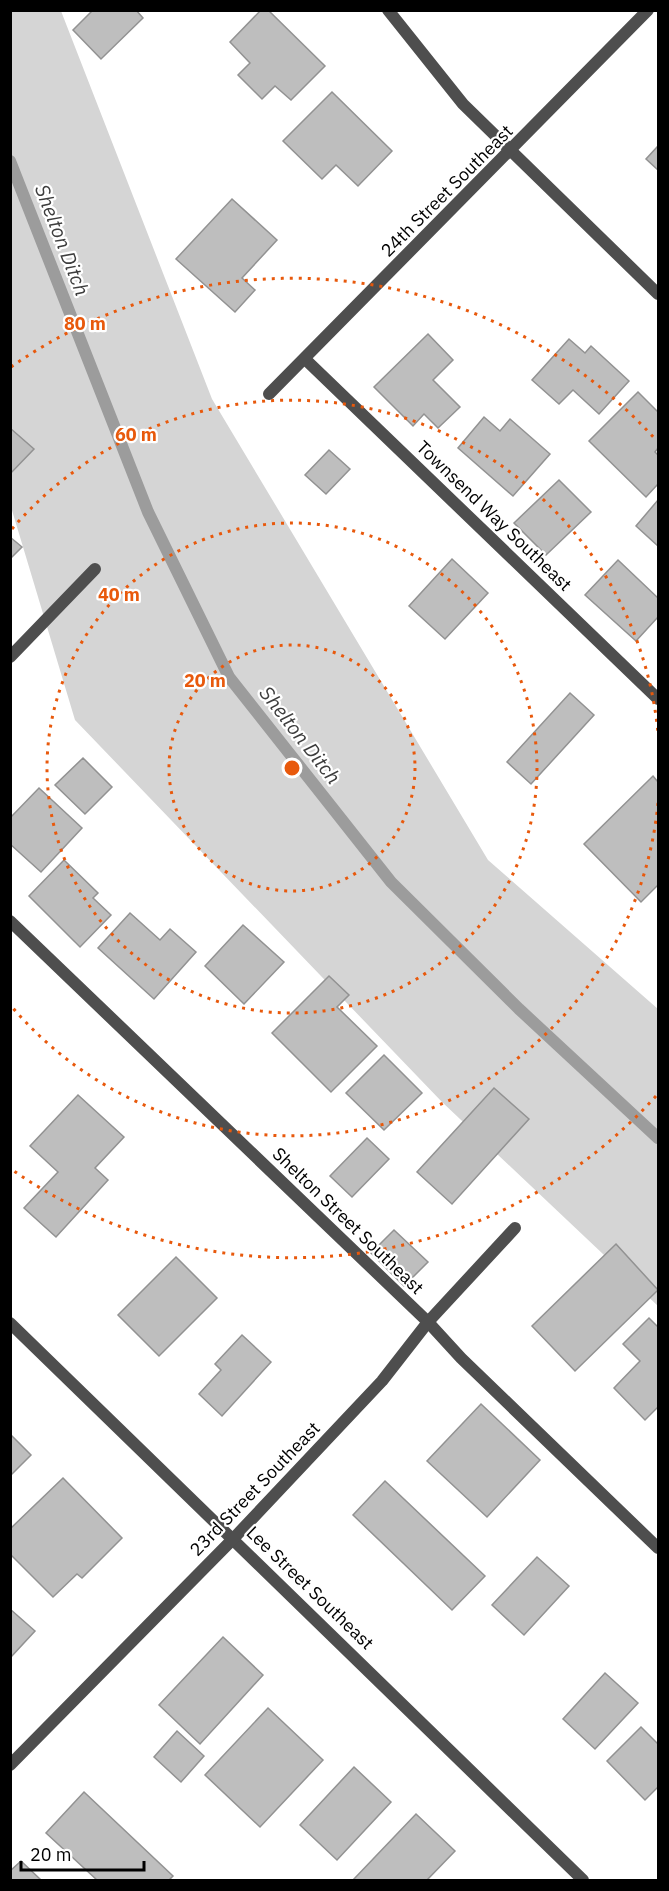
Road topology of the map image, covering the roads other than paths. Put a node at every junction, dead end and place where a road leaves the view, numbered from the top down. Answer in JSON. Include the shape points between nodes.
{"nodes":[{"id":1,"x":388,"y":10,"type":"edge"},
{"id":2,"x":648,"y":10,"type":"edge"},
{"id":3,"x":512,"y":151,"type":"junction"},
{"id":4,"x":658,"y":294,"type":"edge"},
{"id":5,"x":305,"y":359,"type":"junction"},
{"id":6,"x":268,"y":394,"type":"dead end"},
{"id":7,"x":95,"y":569,"type":"dead end"},
{"id":8,"x":10,"y":657,"type":"edge"},
{"id":9,"x":658,"y":699,"type":"edge"},
{"id":10,"x":10,"y":921,"type":"edge"},
{"id":11,"x":515,"y":1228,"type":"dead end"},
{"id":12,"x":428,"y":1322,"type":"junction"},
{"id":13,"x":10,"y":1323,"type":"edge"},
{"id":14,"x":234,"y":1538,"type":"junction"},
{"id":15,"x":658,"y":1548,"type":"edge"},
{"id":16,"x":10,"y":1765,"type":"edge"},
{"id":17,"x":583,"y":1881,"type":"edge"}],
"edges":[{"from":1,"to":3,"type":"street","via":[[463,104]]},
{"from":2,"to":3,"type":"street","name":"24th Street Southeast"},
{"from":3,"to":4,"type":"street"},
{"from":3,"to":5,"type":"street","name":"24th Street Southeast"},
{"from":5,"to":6,"type":"street","name":"24th Street Southeast"},
{"from":5,"to":9,"type":"street","name":"Townsend Way Southeast"},
{"from":7,"to":8,"type":"street"},
{"from":10,"to":12,"type":"street","name":"Shelton Street Southeast"},
{"from":11,"to":12,"type":"street","name":"23rd Street Southeast"},
{"from":12,"to":14,"type":"street","name":"23rd Street Southeast","via":[[382,1381]]},
{"from":12,"to":15,"type":"street","name":"Shelton Street Southeast"},
{"from":13,"to":14,"type":"street","name":"Lee Street Southeast"},
{"from":14,"to":16,"type":"street","name":"23rd Street Southeast"},
{"from":14,"to":17,"type":"street","name":"Lee Street Southeast"}]}
